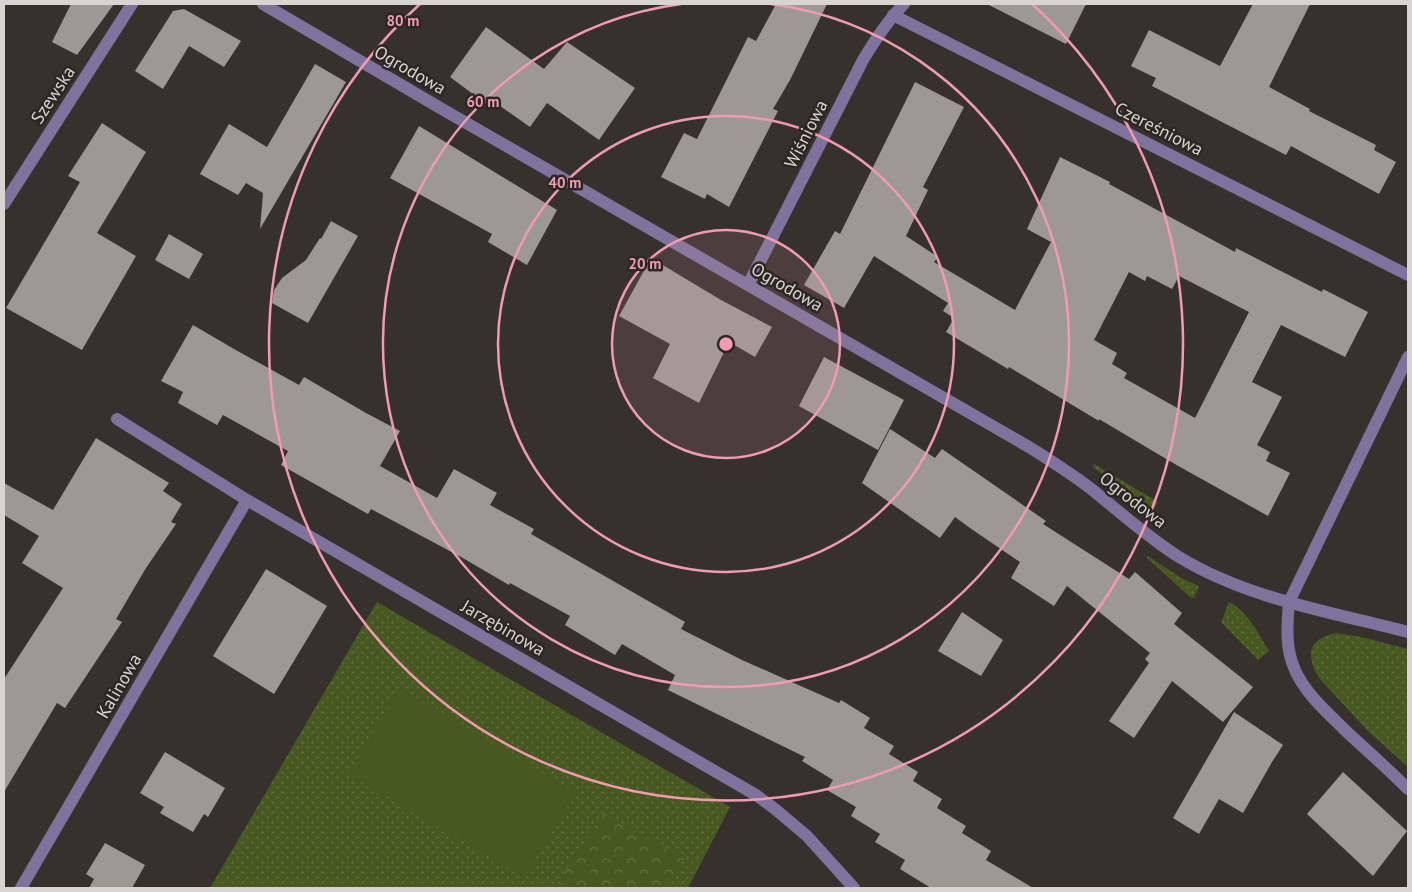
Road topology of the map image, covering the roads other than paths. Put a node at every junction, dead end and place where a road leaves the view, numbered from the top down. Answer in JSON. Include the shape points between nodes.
{"nodes":[{"id":1,"x":132,"y":4,"type":"edge"},
{"id":2,"x":263,"y":4,"type":"edge"},
{"id":3,"x":904,"y":4,"type":"edge"},
{"id":4,"x":893,"y":15,"type":"junction"},
{"id":5,"x":4,"y":204,"type":"edge"},
{"id":6,"x":1408,"y":275,"type":"edge"},
{"id":7,"x":748,"y":285,"type":"junction"},
{"id":8,"x":1408,"y":357,"type":"edge"},
{"id":9,"x":117,"y":419,"type":"dead end"},
{"id":10,"x":247,"y":500,"type":"junction"},
{"id":11,"x":1289,"y":602,"type":"junction"},
{"id":12,"x":1408,"y":632,"type":"edge"},
{"id":13,"x":1408,"y":789,"type":"edge"},
{"id":14,"x":21,"y":888,"type":"edge"},
{"id":15,"x":854,"y":888,"type":"edge"}],
"edges":[{"from":1,"to":5,"type":"street","name":"Szewska"},
{"from":2,"to":7,"type":"street","name":"Ogrodowa"},
{"from":3,"to":4,"type":"street","name":"Wiśniowa"},
{"from":4,"to":6,"type":"street","name":"Czereśniowa"},
{"from":4,"to":7,"type":"street","name":"Wiśniowa","via":[[863,60]]},
{"from":7,"to":11,"type":"street","name":"Ogrodowa","via":[[1029,447],[1093,490],[1178,556],[1246,589]]},
{"from":8,"to":11,"type":"street"},
{"from":9,"to":10,"type":"street","name":"Jarzębinowa"},
{"from":10,"to":14,"type":"street","name":"Kalinowa"},
{"from":10,"to":15,"type":"street","name":"Jarzębinowa","via":[[756,795],[807,836]]},
{"from":11,"to":12,"type":"street","name":"Ogrodowa"},
{"from":11,"to":13,"type":"street","via":[[1288,646],[1295,670],[1307,690]]}]}
